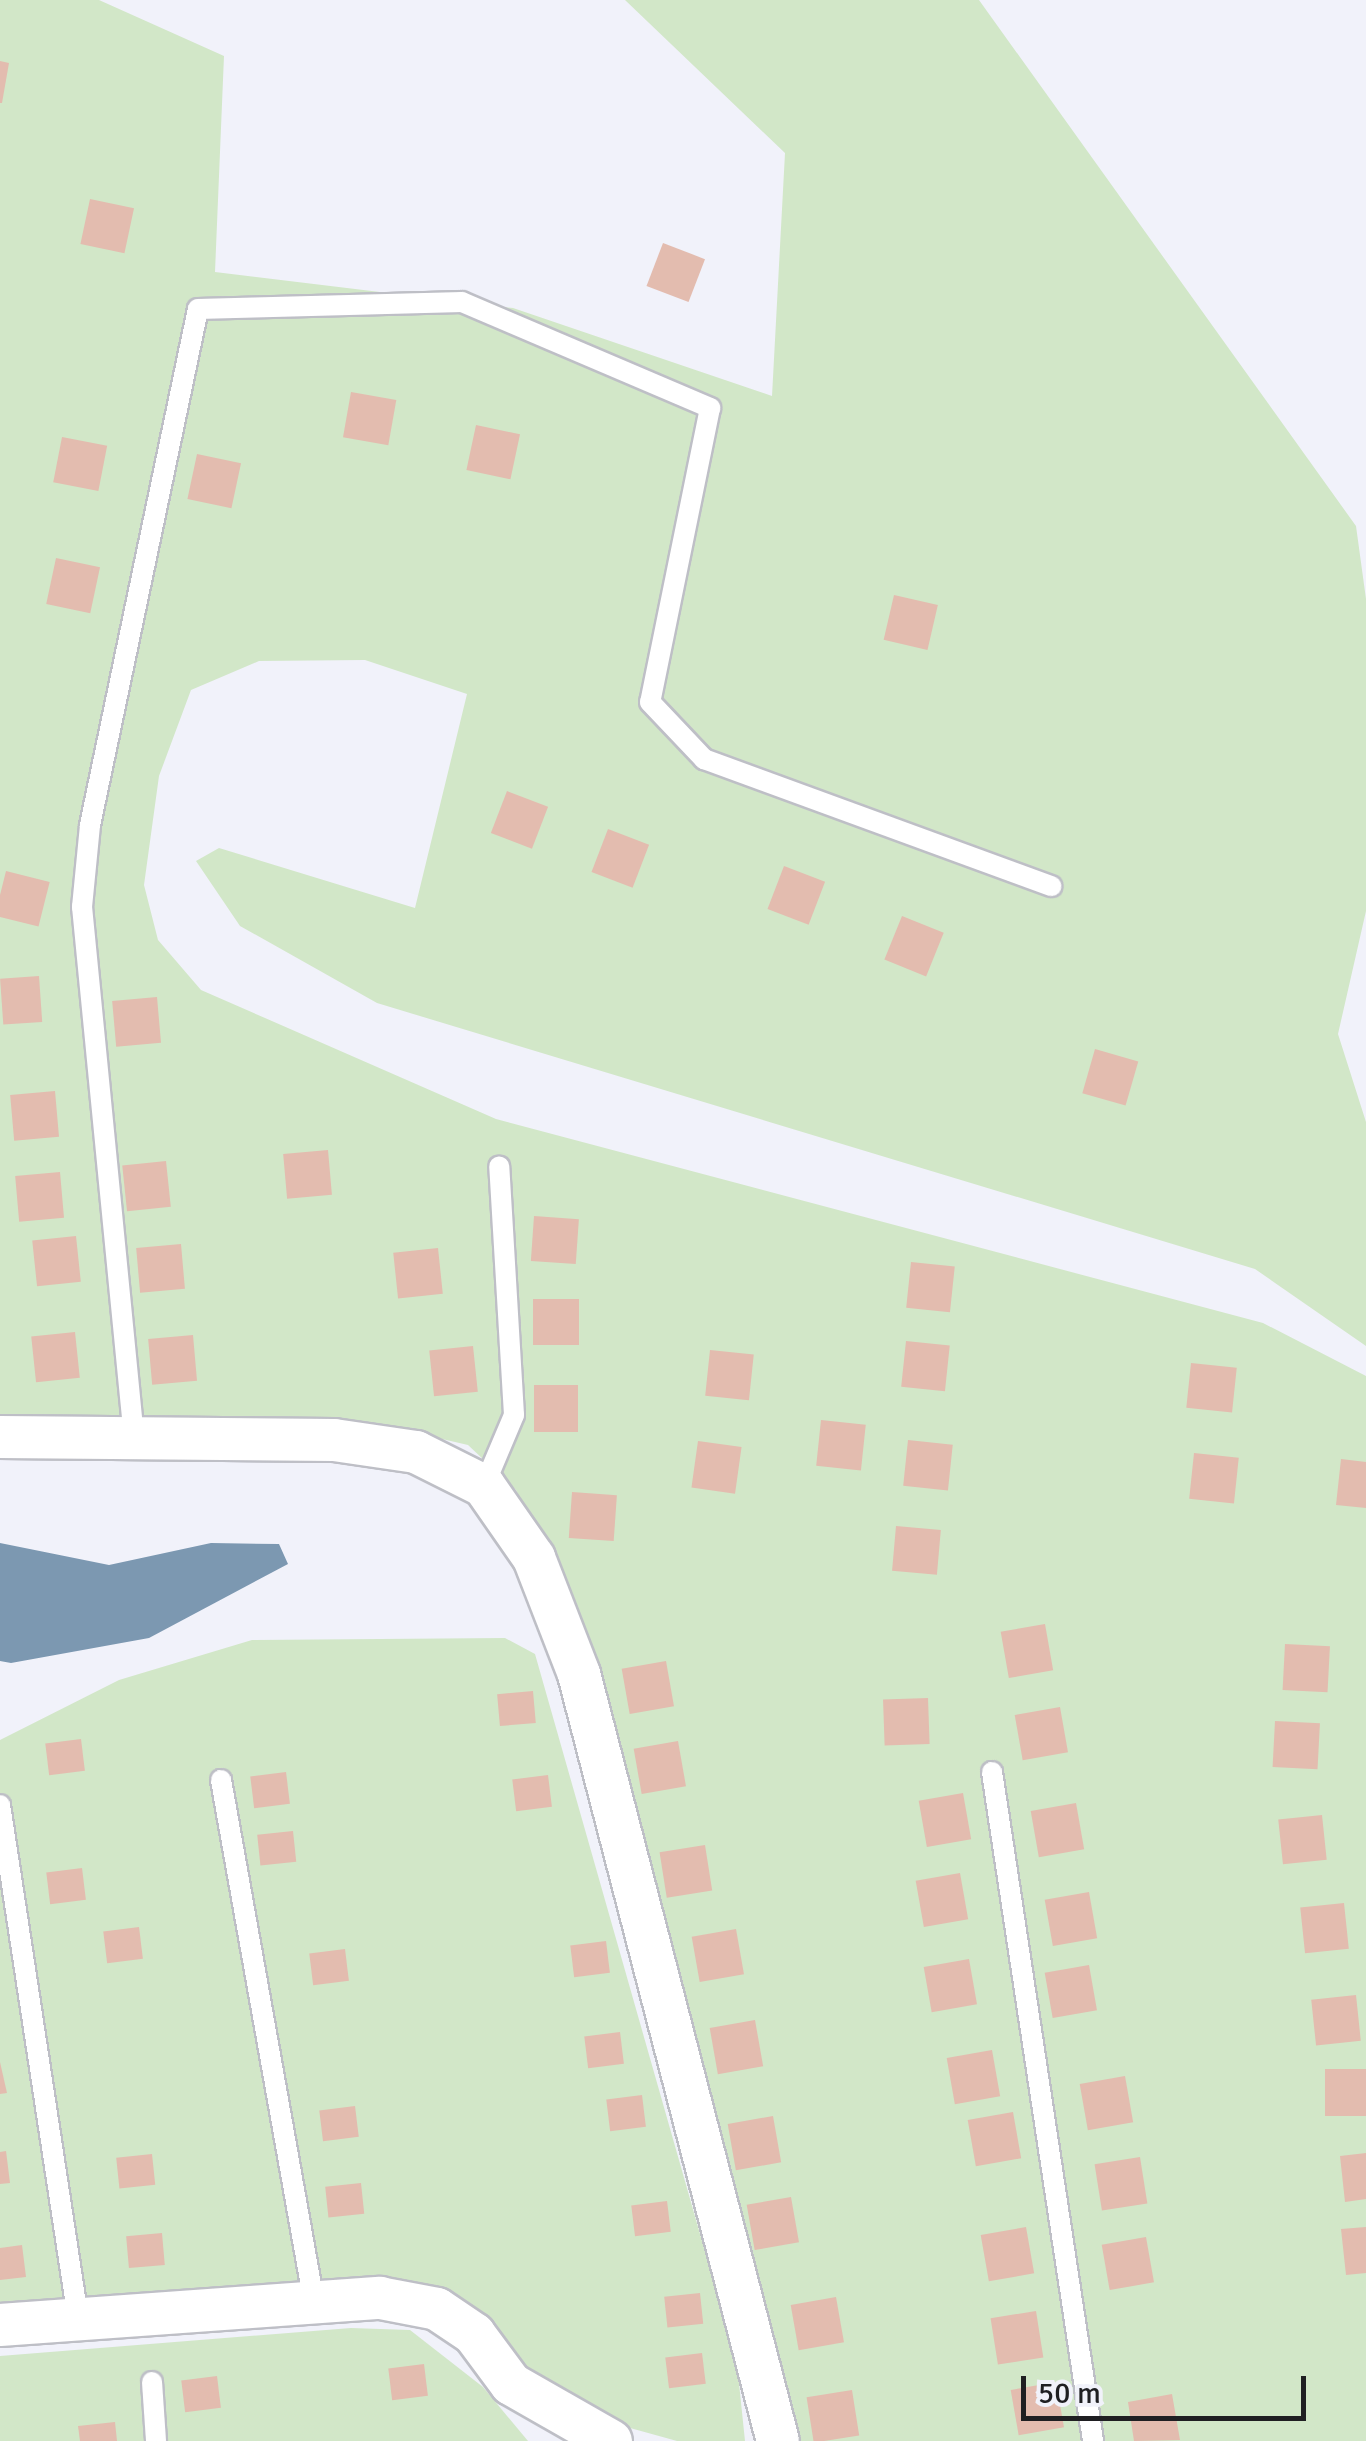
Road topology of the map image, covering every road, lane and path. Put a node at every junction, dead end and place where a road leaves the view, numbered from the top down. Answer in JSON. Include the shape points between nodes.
{"nodes":[{"id":1,"x":1050,"y":886,"type":"dead end"},
{"id":2,"x":498,"y":1166,"type":"dead end"},
{"id":3,"x":0,"y":1437,"type":"edge"},
{"id":4,"x":134,"y":1438,"type":"junction"},
{"id":5,"x":484,"y":1486,"type":"junction"},
{"id":6,"x":992,"y":1772,"type":"dead end"},
{"id":7,"x":221,"y":1780,"type":"dead end"},
{"id":8,"x":0,"y":1805,"type":"edge"},
{"id":9,"x":314,"y":2302,"type":"junction"},
{"id":10,"x":78,"y":2318,"type":"junction"},
{"id":11,"x":0,"y":2325,"type":"edge"},
{"id":12,"x":152,"y":2382,"type":"dead end"},
{"id":13,"x":156,"y":2441,"type":"edge"},
{"id":14,"x":610,"y":2441,"type":"edge"},
{"id":15,"x":778,"y":2441,"type":"edge"},
{"id":16,"x":1092,"y":2441,"type":"edge"}],
"edges":[{"from":1,"to":4,"type":"lane","via":[[704,758],[650,702],[710,408],[462,302],[198,309],[90,825],[82,907]]},
{"from":2,"to":5,"type":"lane","via":[[514,1415]]},
{"from":3,"to":4,"type":"street"},
{"from":4,"to":5,"type":"street","via":[[334,1440],[416,1452]]},
{"from":5,"to":15,"type":"street","via":[[534,1558],[579,1674]]},
{"from":6,"to":16,"type":"lane"},
{"from":7,"to":9,"type":"lane"},
{"from":8,"to":10,"type":"lane"},
{"from":9,"to":10,"type":"street"},
{"from":9,"to":14,"type":"street","via":[[380,2298],[437,2309],[474,2334],[510,2384]]},
{"from":10,"to":11,"type":"street"},
{"from":12,"to":13,"type":"lane"}]}
